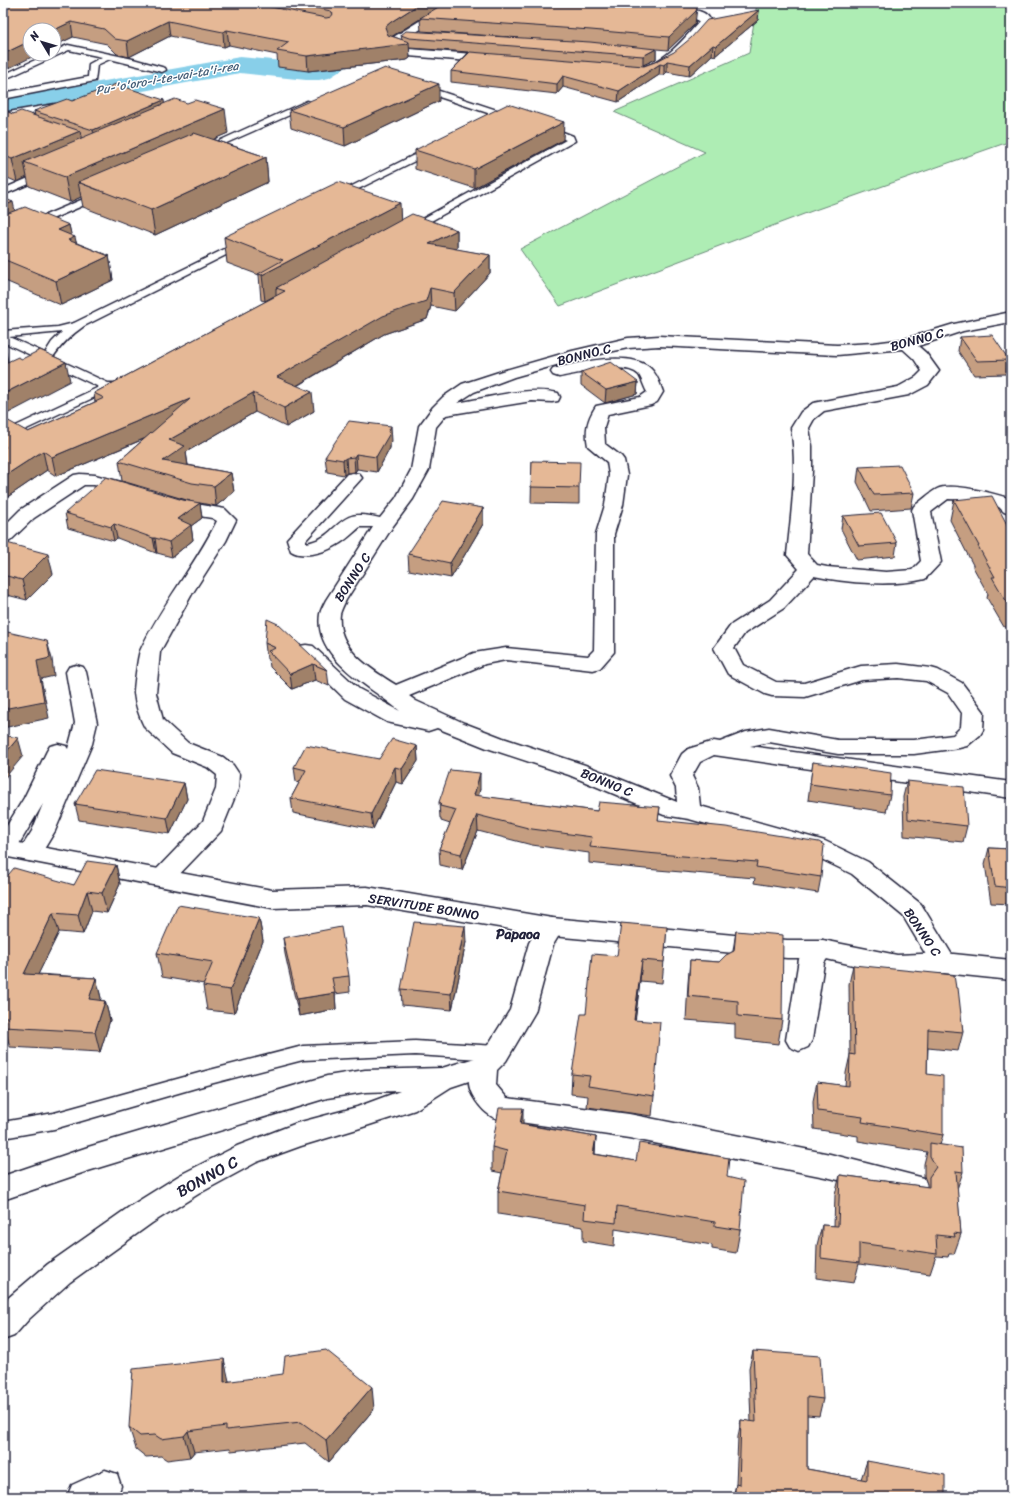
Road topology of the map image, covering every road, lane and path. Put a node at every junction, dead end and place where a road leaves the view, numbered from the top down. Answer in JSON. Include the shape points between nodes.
{"nodes":[{"id":1,"x":638,"y":7,"type":"edge"},
{"id":2,"x":404,"y":35,"type":"junction"},
{"id":3,"x":420,"y":37,"type":"edge"},
{"id":4,"x":62,"y":50,"type":"edge"},
{"id":5,"x":657,"y":54,"type":"edge"},
{"id":6,"x":109,"y":56,"type":"junction"},
{"id":7,"x":670,"y":56,"type":"junction"},
{"id":8,"x":37,"y":62,"type":"edge"},
{"id":9,"x":162,"y":70,"type":"dead end"},
{"id":10,"x":3,"y":78,"type":"edge"},
{"id":11,"x":410,"y":85,"type":"edge"},
{"id":12,"x":3,"y":96,"type":"edge"},
{"id":13,"x":315,"y":100,"type":"edge"},
{"id":14,"x":64,"y":105,"type":"edge"},
{"id":15,"x":501,"y":114,"type":"junction"},
{"id":16,"x":3,"y":116,"type":"edge"},
{"id":17,"x":487,"y":121,"type":"edge"},
{"id":18,"x":522,"y":121,"type":"edge"},
{"id":19,"x":536,"y":125,"type":"edge"},
{"id":20,"x":444,"y":143,"type":"edge"},
{"id":21,"x":192,"y":154,"type":"edge"},
{"id":22,"x":54,"y":171,"type":"edge"},
{"id":23,"x":112,"y":190,"type":"edge"},
{"id":24,"x":3,"y":192,"type":"edge"},
{"id":25,"x":330,"y":200,"type":"edge"},
{"id":26,"x":404,"y":232,"type":"edge"},
{"id":27,"x":3,"y":237,"type":"edge"},
{"id":28,"x":251,"y":239,"type":"edge"},
{"id":29,"x":1011,"y":317,"type":"edge"},
{"id":30,"x":80,"y":324,"type":"junction"},
{"id":31,"x":3,"y":334,"type":"edge"},
{"id":32,"x":3,"y":338,"type":"edge"},
{"id":33,"x":907,"y":344,"type":"junction"},
{"id":34,"x":47,"y":359,"type":"junction"},
{"id":35,"x":538,"y":366,"type":"junction"},
{"id":36,"x":3,"y":380,"type":"edge"},
{"id":37,"x":121,"y":381,"type":"edge"},
{"id":38,"x":108,"y":387,"type":"junction"},
{"id":39,"x":552,"y":397,"type":"dead end"},
{"id":40,"x":439,"y":411,"type":"junction"},
{"id":41,"x":3,"y":436,"type":"edge"},
{"id":42,"x":353,"y":478,"type":"dead end"},
{"id":43,"x":1011,"y":508,"type":"edge"},
{"id":44,"x":385,"y":524,"type":"junction"},
{"id":45,"x":3,"y":536,"type":"edge"},
{"id":46,"x":810,"y":569,"type":"junction"},
{"id":47,"x":294,"y":639,"type":"edge"},
{"id":48,"x":76,"y":672,"type":"dead end"},
{"id":49,"x":394,"y":694,"type":"junction"},
{"id":50,"x":456,"y":728,"type":"junction"},
{"id":51,"x":723,"y":749,"type":"junction"},
{"id":52,"x":58,"y":751,"type":"dead end"},
{"id":53,"x":1011,"y":790,"type":"edge"},
{"id":54,"x":689,"y":811,"type":"junction"},
{"id":55,"x":4,"y":848,"type":"edge"},
{"id":56,"x":30,"y":853,"type":"junction"},
{"id":57,"x":163,"y":877,"type":"junction"},
{"id":58,"x":552,"y":927,"type":"junction"},
{"id":59,"x":822,"y":949,"type":"junction"},
{"id":60,"x":944,"y":962,"type":"junction"},
{"id":61,"x":1011,"y":970,"type":"edge"},
{"id":62,"x":799,"y":1040,"type":"dead end"},
{"id":63,"x":491,"y":1059,"type":"junction"},
{"id":64,"x":442,"y":1079,"type":"junction"},
{"id":65,"x":3,"y":1130,"type":"edge"},
{"id":66,"x":914,"y":1187,"type":"edge"},
{"id":67,"x":3,"y":1188,"type":"edge"},
{"id":68,"x":3,"y":1326,"type":"edge"}],
"edges":[{"from":1,"to":2,"type":"street","via":[[460,7],[441,12]]},
{"from":1,"to":7,"type":"street","via":[[697,14],[704,18],[705,22],[698,31]]},
{"from":2,"to":3,"type":"street"},
{"from":2,"to":7,"type":"street","via":[[393,43],[393,47],[408,52],[612,69],[652,69]]},
{"from":4,"to":6,"type":"lane","via":[[68,47]]},
{"from":5,"to":7,"type":"street"},
{"from":6,"to":9,"type":"lane"},
{"from":6,"to":12,"type":"lane","via":[[93,64],[92,79]]},
{"from":8,"to":10,"type":"lane"},
{"from":11,"to":15,"type":"lane"},
{"from":13,"to":21,"type":"lane"},
{"from":14,"to":16,"type":"lane"},
{"from":15,"to":17,"type":"lane"},
{"from":15,"to":18,"type":"lane"},
{"from":19,"to":26,"type":"lane","via":[[563,134],[571,141]]},
{"from":20,"to":25,"type":"lane"},
{"from":22,"to":24,"type":"lane"},
{"from":23,"to":27,"type":"lane"},
{"from":28,"to":30,"type":"lane"},
{"from":29,"to":33,"type":"street","name":"BONNO C","via":[[960,327]]},
{"from":30,"to":31,"type":"lane","via":[[58,330]]},
{"from":30,"to":34,"type":"lane","via":[[56,344]]},
{"from":32,"to":34,"type":"lane"},
{"from":33,"to":35,"type":"street","name":"BONNO C","via":[[837,350],[659,341],[628,343]]},
{"from":33,"to":46,"type":"street","via":[[931,371],[922,381],[903,391],[819,407],[806,416],[800,428],[803,471],[797,555]]},
{"from":34,"to":36,"type":"lane"},
{"from":34,"to":38,"type":"lane"},
{"from":35,"to":40,"type":"street","name":"BONNO C","via":[[468,388]]},
{"from":35,"to":49,"type":"street","via":[[544,373],[550,374],[613,364],[633,365],[644,372],[655,392],[645,401],[602,410],[597,417],[594,431],[597,446],[615,460],[618,475],[614,505],[605,534],[604,652],[593,663],[506,654],[481,658]]},
{"from":37,"to":38,"type":"lane"},
{"from":38,"to":41,"type":"lane"},
{"from":39,"to":40,"type":"street","via":[[532,396]]},
{"from":40,"to":44,"type":"street","name":"BONNO C","via":[[428,426],[420,470],[404,499]]},
{"from":42,"to":44,"type":"street","via":[[296,539],[298,547],[316,547],[331,541],[355,521]]},
{"from":43,"to":46,"type":"street","via":[[1005,503],[980,495],[944,493],[921,510],[931,562],[918,575],[886,578]]},
{"from":44,"to":49,"type":"street","name":"BONNO C","via":[[336,600],[330,613],[330,629],[338,648],[356,668]]},
{"from":45,"to":57,"type":"street","via":[[27,514],[84,478],[218,513],[227,520],[150,652],[146,693],[153,723],[180,748],[215,762],[228,774],[227,789],[213,825]]},
{"from":46,"to":51,"type":"street","via":[[777,604],[738,629],[724,648],[735,669],[772,689],[805,690],[861,673],[898,670],[931,675],[955,688],[973,712],[972,730],[959,741],[914,747],[838,747],[769,735],[746,739]]},
{"from":47,"to":50,"type":"street","via":[[352,694],[376,708],[405,720]]},
{"from":48,"to":56,"type":"street","via":[[86,723],[81,744],[43,831]]},
{"from":49,"to":50,"type":"street","name":"BONNO C","via":[[408,706]]},
{"from":50,"to":54,"type":"street","name":"BONNO C","via":[[577,770],[672,809]]},
{"from":51,"to":53,"type":"street"},
{"from":51,"to":54,"type":"street","via":[[714,748],[697,752],[688,759],[681,776],[687,788]]},
{"from":52,"to":55,"type":"street","name":"SERVITUDE BONNO","via":[[35,799]]},
{"from":54,"to":60,"type":"street","name":"BONNO C","via":[[816,846],[860,868],[912,910]]},
{"from":55,"to":56,"type":"street","name":"SERVITUDE BONNO"},
{"from":56,"to":57,"type":"street","name":"SERVITUDE BONNO"},
{"from":57,"to":58,"type":"street","name":"SERVITUDE BONNO","via":[[272,899],[366,896]]},
{"from":58,"to":59,"type":"street","name":"SERVITUDE BONNO","via":[[787,949]]},
{"from":58,"to":63,"type":"street","via":[[541,943],[522,1012]]},
{"from":59,"to":60,"type":"street","name":"SERVITUDE BONNO","via":[[897,965]]},
{"from":59,"to":62,"type":"street","via":[[812,959]]},
{"from":60,"to":61,"type":"street","name":"SERVITUDE BONNO"},
{"from":63,"to":64,"type":"street"},
{"from":63,"to":65,"type":"lane","via":[[415,1048],[303,1053],[54,1121]]},
{"from":63,"to":66,"type":"street","via":[[482,1087],[500,1108],[629,1126],[830,1166]]},
{"from":64,"to":67,"type":"street","via":[[365,1081],[327,1087]]},
{"from":64,"to":68,"type":"street","name":"BONNO C","via":[[405,1102],[296,1135],[247,1154],[190,1184],[142,1214],[59,1273],[18,1309]]}]}
